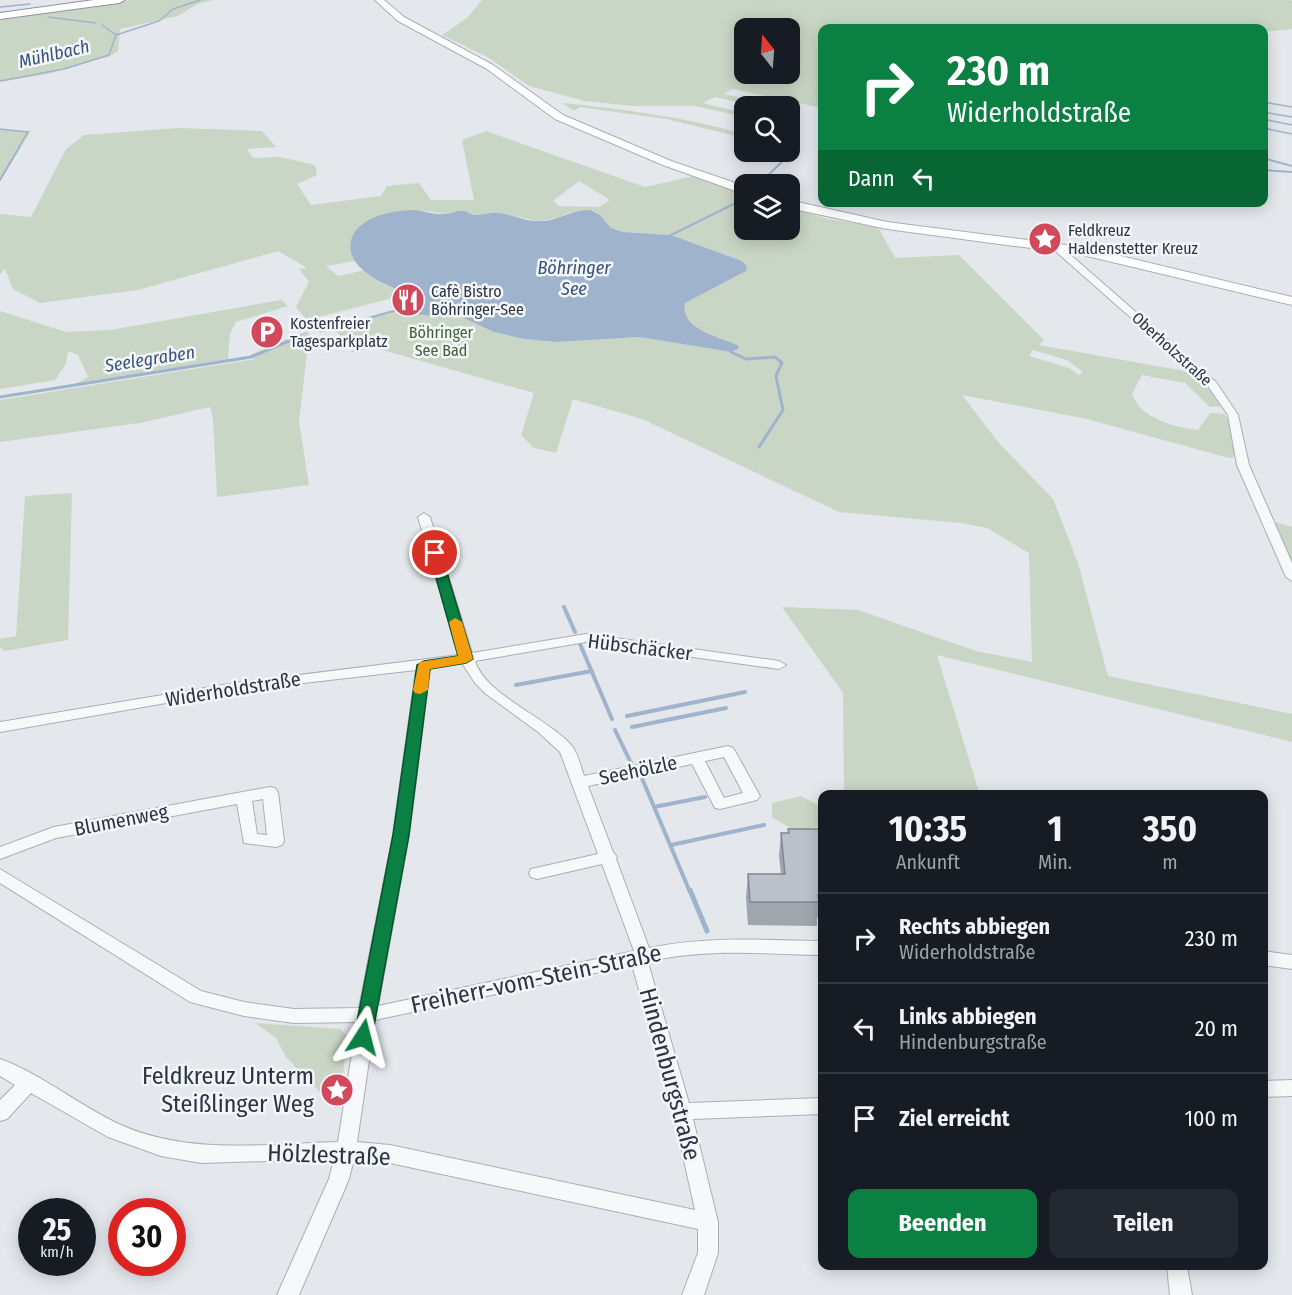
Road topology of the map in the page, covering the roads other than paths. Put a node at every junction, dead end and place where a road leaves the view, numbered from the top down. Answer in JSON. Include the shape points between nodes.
{"nodes":[{"id":1,"x":99,"y":0,"type":"edge"},
{"id":2,"x":119,"y":0,"type":"edge"},
{"id":3,"x":379,"y":0,"type":"edge"},
{"id":4,"x":0,"y":15,"type":"edge"},
{"id":5,"x":734,"y":187,"type":"edge"},
{"id":6,"x":800,"y":207,"type":"edge"},
{"id":7,"x":1055,"y":246,"type":"junction"},
{"id":8,"x":1292,"y":301,"type":"edge"},
{"id":9,"x":424,"y":517,"type":"dead end"},
{"id":10,"x":1292,"y":577,"type":"edge"},
{"id":11,"x":466,"y":659,"type":"junction"},
{"id":12,"x":424,"y":665,"type":"junction"},
{"id":13,"x":779,"y":665,"type":"dead end"},
{"id":14,"x":0,"y":727,"type":"edge"},
{"id":15,"x":696,"y":758,"type":"dead end"},
{"id":16,"x":580,"y":782,"type":"junction"},
{"id":17,"x":244,"y":797,"type":"dead end"},
{"id":18,"x":0,"y":853,"type":"edge"},
{"id":19,"x":609,"y":857,"type":"junction"},
{"id":20,"x":537,"y":873,"type":"dead end"},
{"id":21,"x":0,"y":875,"type":"edge"},
{"id":22,"x":818,"y":948,"type":"edge"},
{"id":23,"x":644,"y":956,"type":"junction"},
{"id":24,"x":1268,"y":959,"type":"edge"},
{"id":25,"x":1292,"y":962,"type":"edge"},
{"id":26,"x":366,"y":1015,"type":"junction"},
{"id":27,"x":0,"y":1067,"type":"edge"},
{"id":28,"x":29,"y":1083,"type":"junction"},
{"id":29,"x":1292,"y":1088,"type":"edge"},
{"id":30,"x":1268,"y":1089,"type":"edge"},
{"id":31,"x":818,"y":1106,"type":"edge"},
{"id":32,"x":682,"y":1111,"type":"junction"},
{"id":33,"x":0,"y":1113,"type":"edge"},
{"id":34,"x":346,"y":1150,"type":"junction"},
{"id":35,"x":708,"y":1222,"type":"junction"},
{"id":36,"x":1178,"y":1270,"type":"edge"},
{"id":37,"x":695,"y":1294,"type":"edge"},
{"id":38,"x":288,"y":1295,"type":"edge"},
{"id":39,"x":1181,"y":1295,"type":"edge"}],
"edges":[{"from":1,"to":4,"type":"highway"},
{"from":2,"to":4,"type":"highway"},
{"from":3,"to":5,"type":"street","via":[[401,19],[490,67],[559,117],[667,164]]},
{"from":6,"to":7,"type":"street","via":[[897,228]]},
{"from":7,"to":8,"type":"street"},
{"from":7,"to":10,"type":"street","name":"Oberholzstraße","via":[[1212,384],[1223,398],[1233,415],[1243,465]]},
{"from":9,"to":11,"type":"street","name":"Hindenburgstraße"},
{"from":11,"to":12,"type":"street","name":"Widerholdstraße"},
{"from":11,"to":13,"type":"street","name":"Hübschäcker","via":[[586,638]]},
{"from":11,"to":16,"type":"street","name":"Hindenburgstraße","via":[[482,683],[557,738],[567,750]]},
{"from":12,"to":14,"type":"street","name":"Widerholdstraße","via":[[235,687]]},
{"from":12,"to":26,"type":"street","via":[[401,835]]},
{"from":15,"to":16,"type":"street","name":"Seehölzle"},
{"from":16,"to":19,"type":"street","name":"Hindenburgstraße"},
{"from":17,"to":18,"type":"street","name":"Blumenweg","via":[[54,834]]},
{"from":19,"to":20,"type":"street"},
{"from":19,"to":23,"type":"street","name":"Hindenburgstraße"},
{"from":21,"to":26,"type":"street","name":"Freiherr-vom-Stein-Straße","via":[[196,997],[294,1016]]},
{"from":22,"to":23,"type":"street","name":"Freiherr-vom-Stein-Straße","via":[[707,946]]},
{"from":23,"to":26,"type":"street","name":"Freiherr-vom-Stein-Straße"},
{"from":23,"to":32,"type":"street","name":"Hindenburgstraße","via":[[640,966]]},
{"from":24,"to":25,"type":"street"},
{"from":26,"to":34,"type":"street"},
{"from":27,"to":28,"type":"street","name":"Hölzlestraße"},
{"from":28,"to":33,"type":"street"},
{"from":28,"to":34,"type":"street","name":"Hölzlestraße","via":[[115,1131],[172,1149],[220,1154]]},
{"from":29,"to":30,"type":"street"},
{"from":31,"to":32,"type":"street"},
{"from":32,"to":35,"type":"street","name":"Hindenburgstraße"},
{"from":34,"to":35,"type":"street","name":"Hölzlestraße","via":[[390,1154]]},
{"from":34,"to":38,"type":"street","via":[[339,1179]]},
{"from":35,"to":37,"type":"street","name":"Hindenburgstraße","via":[[708,1253]]},
{"from":36,"to":39,"type":"street"}]}
